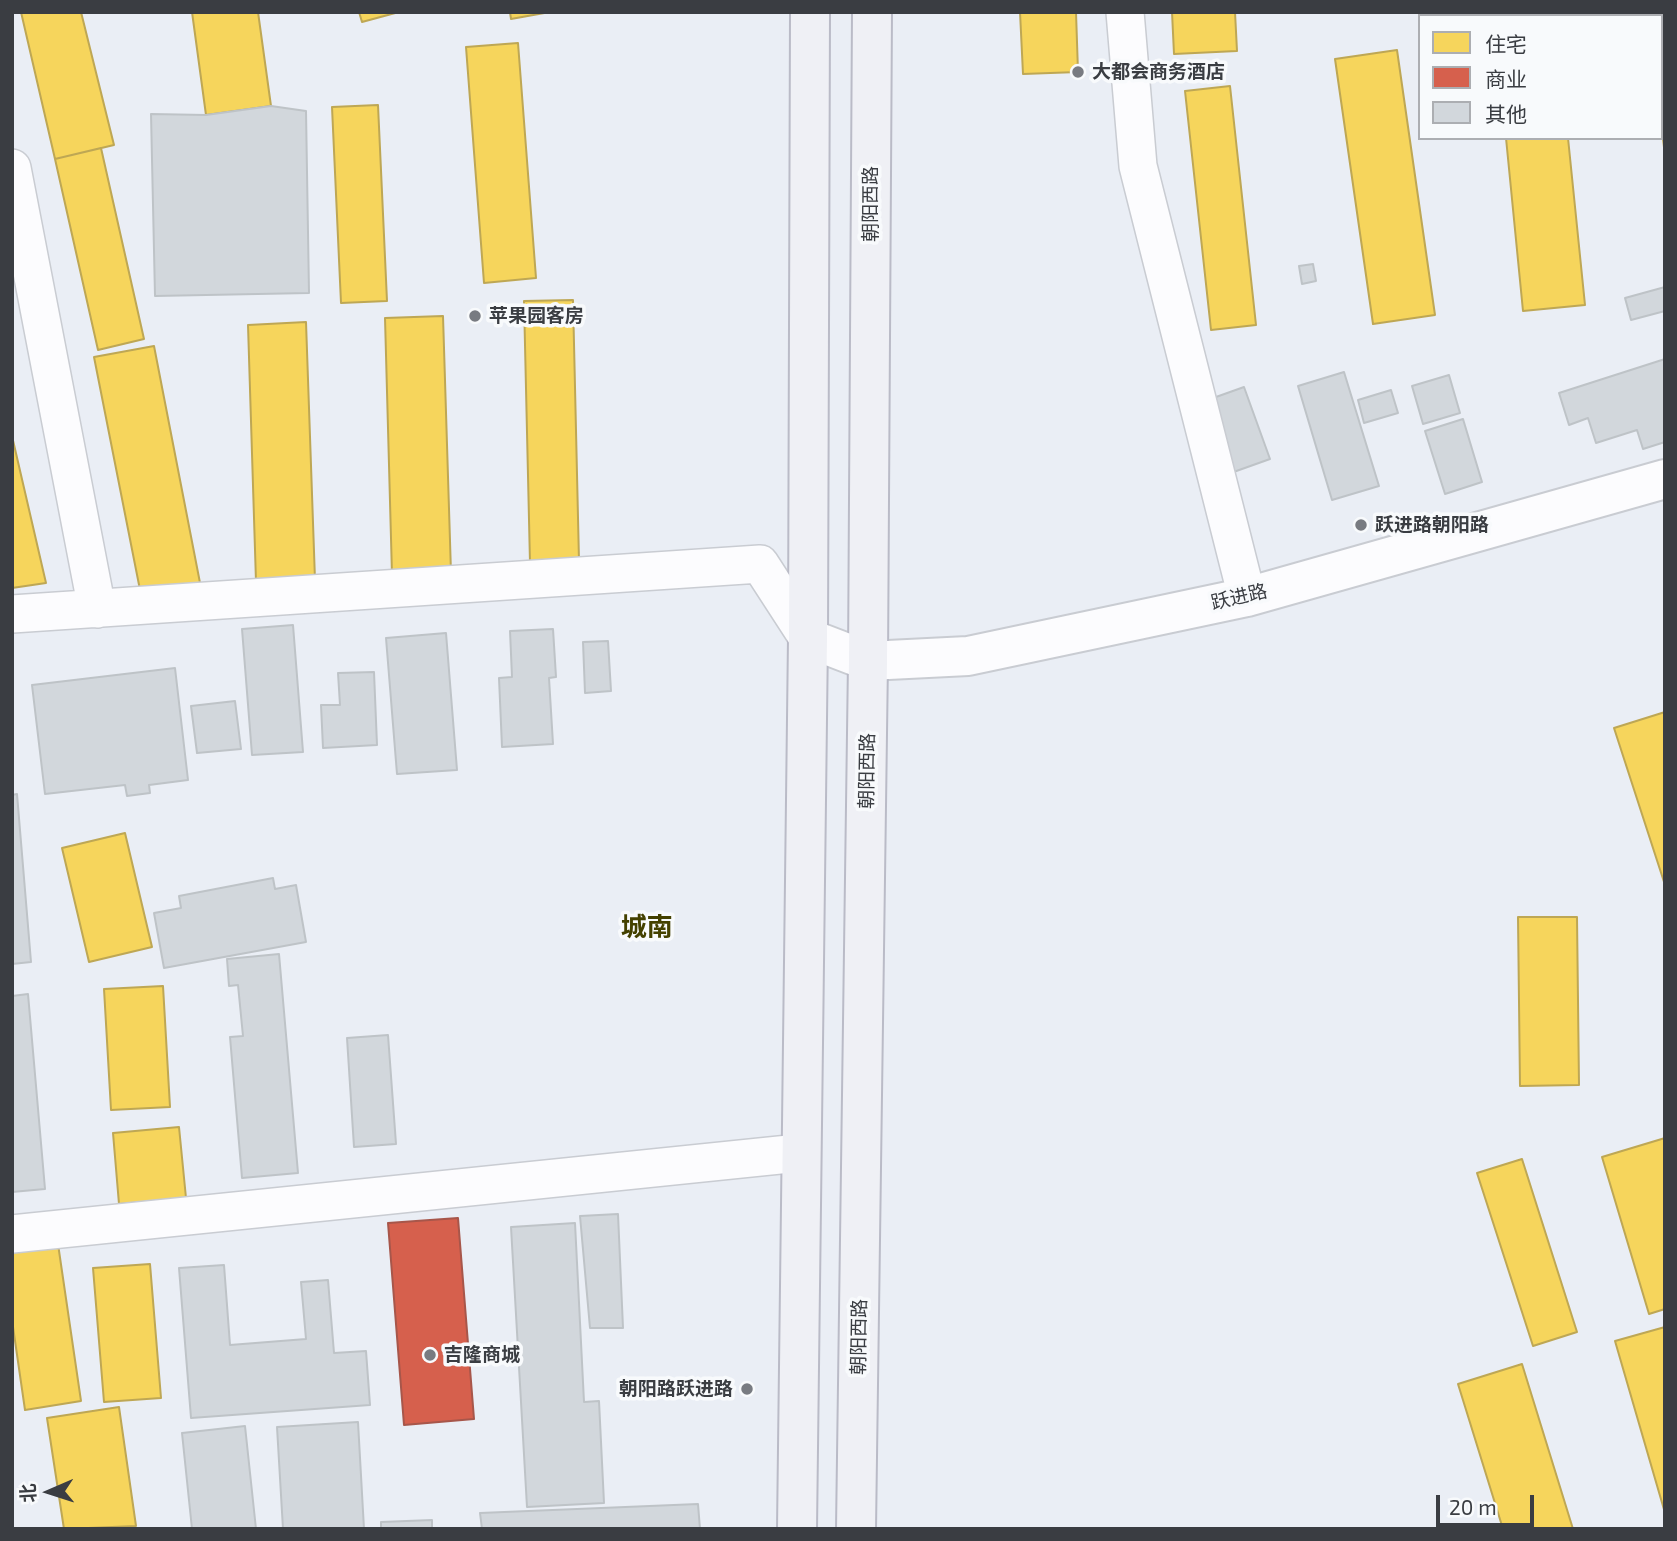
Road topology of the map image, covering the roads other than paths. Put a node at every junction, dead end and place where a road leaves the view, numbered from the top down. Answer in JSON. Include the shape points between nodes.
{"nodes":[{"id":1,"x":810,"y":12,"type":"edge"},
{"id":2,"x":872,"y":12,"type":"edge"},
{"id":3,"x":1125,"y":12,"type":"edge"},
{"id":4,"x":12,"y":168,"type":"edge"},
{"id":5,"x":1665,"y":479,"type":"edge"},
{"id":6,"x":1247,"y":597,"type":"junction"},
{"id":7,"x":97,"y":609,"type":"junction"},
{"id":8,"x":12,"y":614,"type":"edge"},
{"id":9,"x":808,"y":638,"type":"junction"},
{"id":10,"x":868,"y":661,"type":"junction"},
{"id":11,"x":799,"y":1153,"type":"junction"},
{"id":12,"x":12,"y":1234,"type":"edge"},
{"id":13,"x":797,"y":1529,"type":"edge"},
{"id":14,"x":856,"y":1529,"type":"edge"}],
"edges":[{"from":1,"to":9,"type":"main road"},
{"from":2,"to":10,"type":"main road","name":"朝阳西路"},
{"from":3,"to":6,"type":"street","via":[[1138,166]]},
{"from":4,"to":7,"type":"street"},
{"from":5,"to":6,"type":"street","name":"跃进路"},
{"from":6,"to":10,"type":"street","name":"跃进路","via":[[968,656]]},
{"from":7,"to":8,"type":"street"},
{"from":7,"to":9,"type":"street","via":[[760,564]]},
{"from":9,"to":10,"type":"street","name":"跃进路"},
{"from":9,"to":11,"type":"main road"},
{"from":10,"to":14,"type":"main road","name":"朝阳西路"},
{"from":11,"to":12,"type":"street"},
{"from":11,"to":13,"type":"main road"}]}
